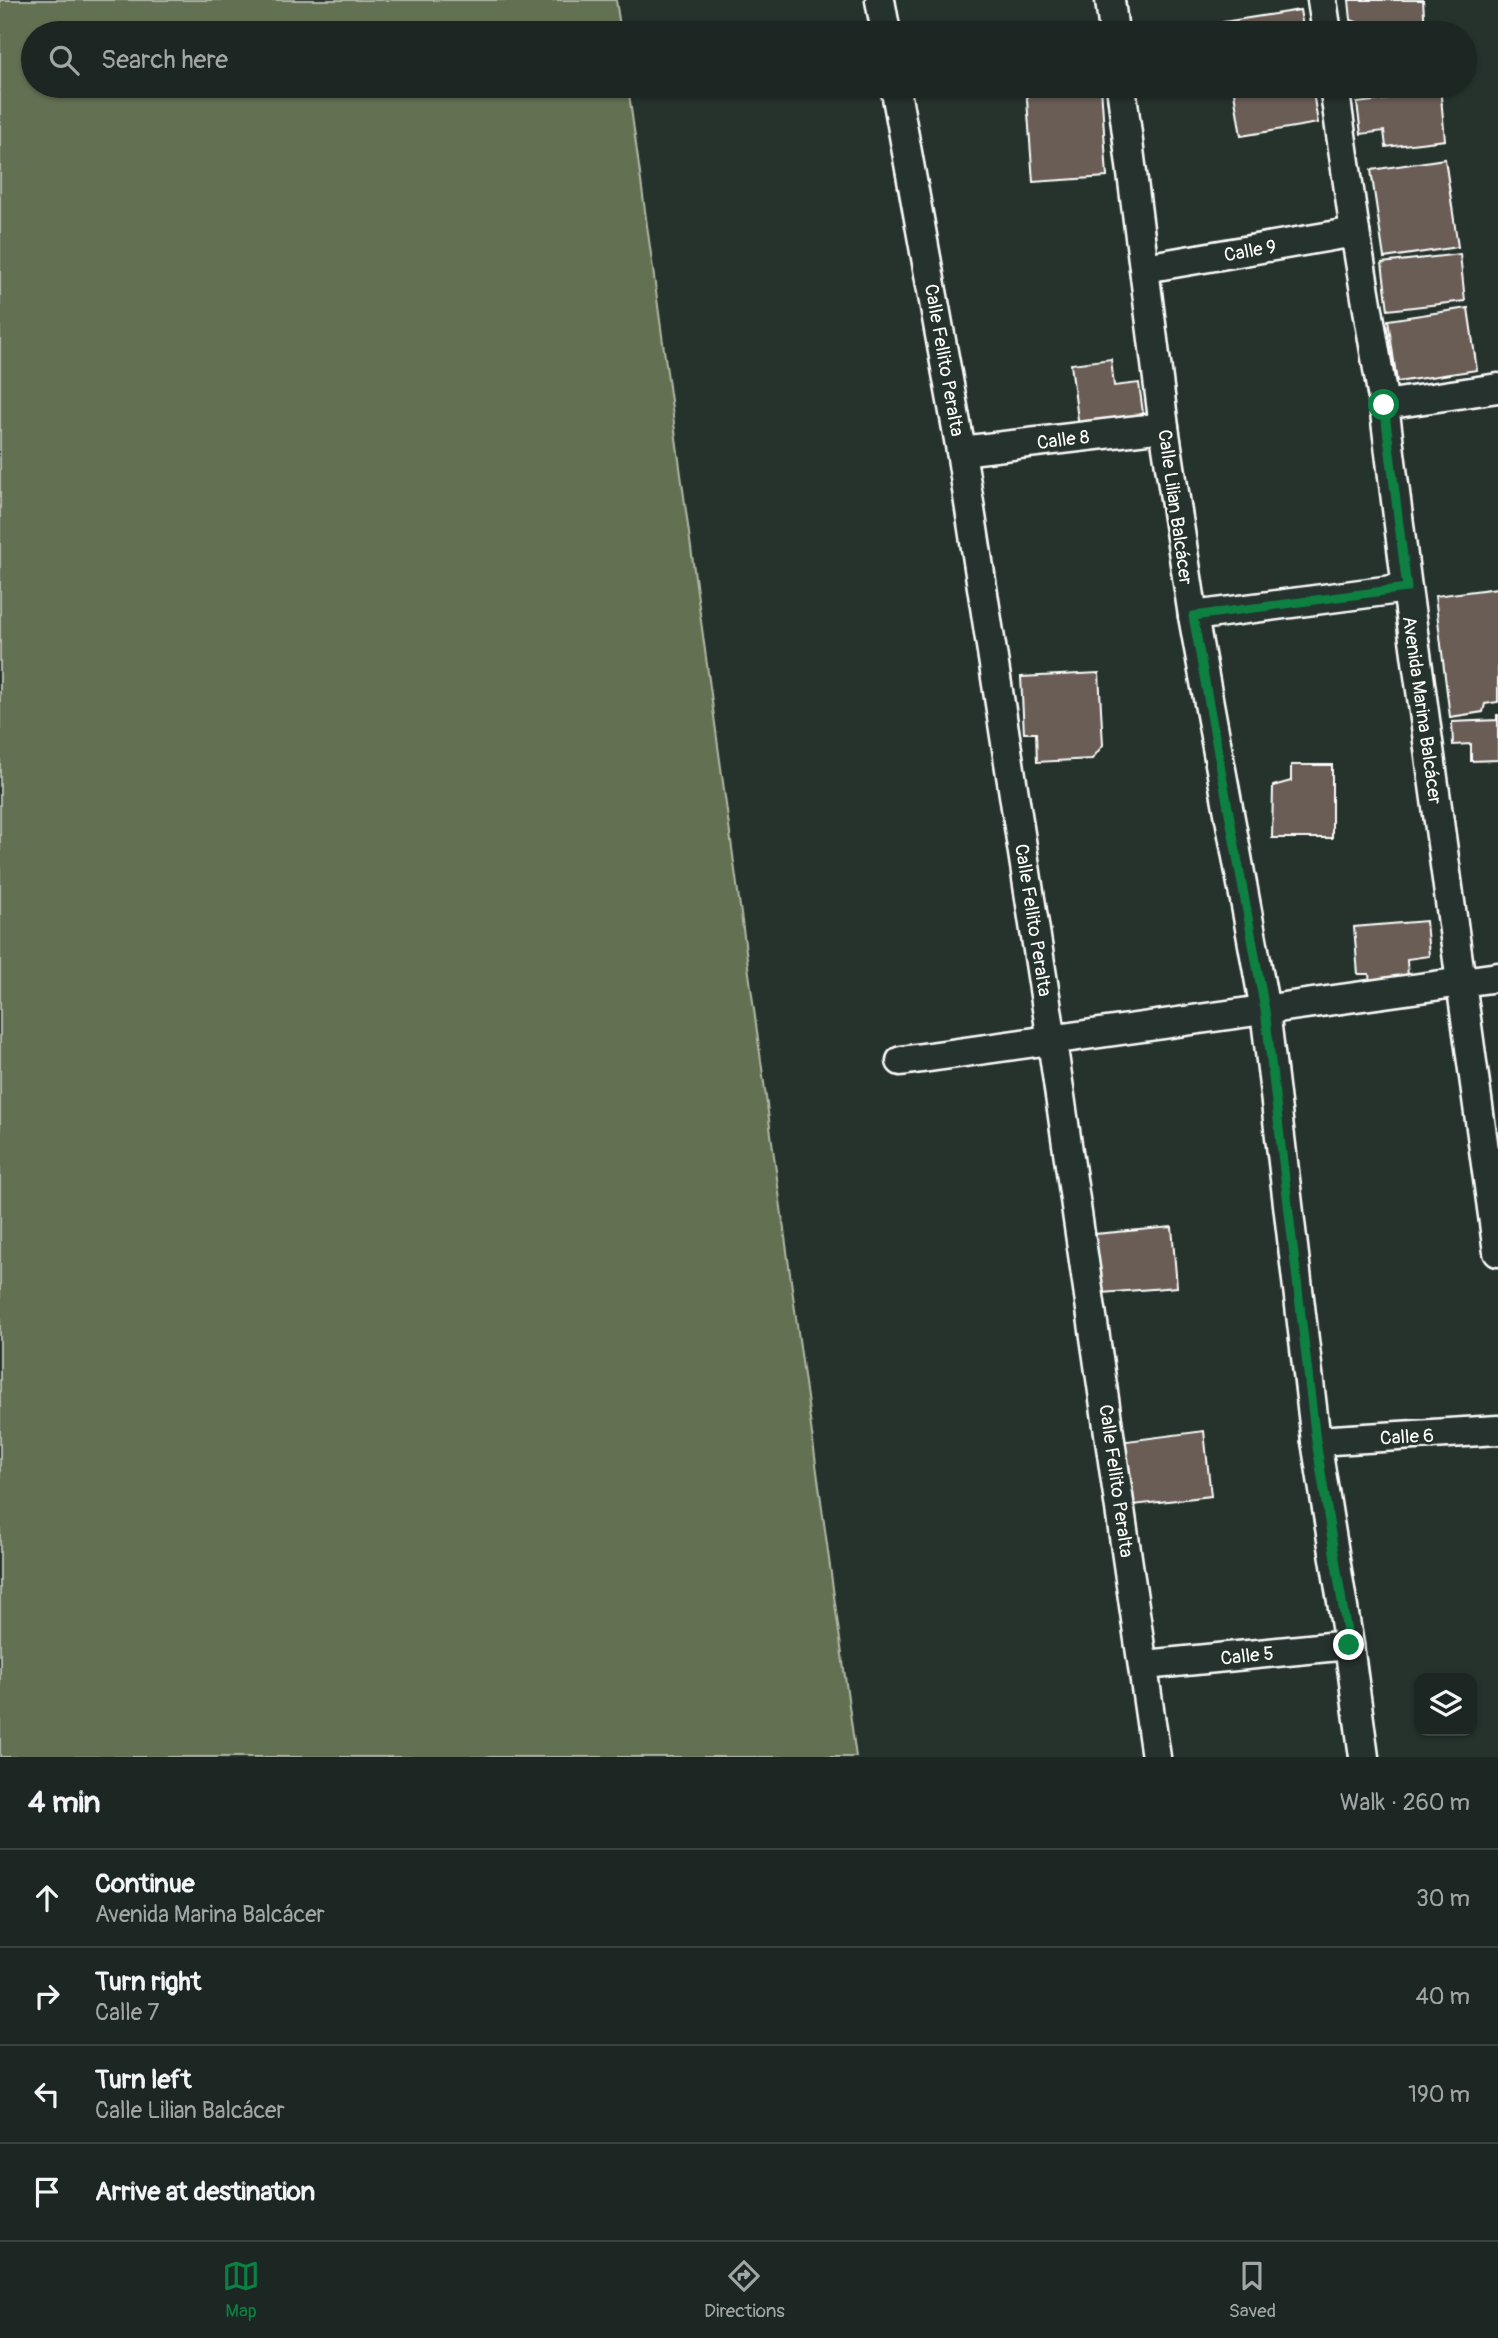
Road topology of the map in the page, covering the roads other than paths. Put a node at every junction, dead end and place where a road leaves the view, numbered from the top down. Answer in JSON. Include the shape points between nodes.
{"nodes":[{"id":1,"x":880,"y":0,"type":"edge"},
{"id":2,"x":1110,"y":0,"type":"edge"},
{"id":3,"x":1322,"y":0,"type":"edge"},
{"id":4,"x":884,"y":21,"type":"edge"},
{"id":5,"x":1113,"y":21,"type":"edge"},
{"id":6,"x":1325,"y":21,"type":"edge"},
{"id":7,"x":897,"y":98,"type":"edge"},
{"id":8,"x":1123,"y":98,"type":"edge"},
{"id":9,"x":1336,"y":98,"type":"edge"},
{"id":10,"x":1355,"y":232,"type":"junction"},
{"id":11,"x":1145,"y":268,"type":"junction"},
{"id":12,"x":1498,"y":388,"type":"edge"},
{"id":13,"x":1384,"y":405,"type":"junction"},
{"id":14,"x":1164,"y":427,"type":"junction"},
{"id":15,"x":961,"y":451,"type":"junction"},
{"id":16,"x":1407,"y":588,"type":"junction"},
{"id":17,"x":1193,"y":616,"type":"junction"},
{"id":18,"x":1498,"y":977,"type":"edge"},
{"id":19,"x":1460,"y":983,"type":"junction"},
{"id":20,"x":1265,"y":1010,"type":"junction"},
{"id":21,"x":1052,"y":1041,"type":"junction"},
{"id":22,"x":901,"y":1061,"type":"dead end"},
{"id":23,"x":1498,"y":1252,"type":"edge"},
{"id":24,"x":1498,"y":1430,"type":"edge"},
{"id":25,"x":1316,"y":1441,"type":"junction"},
{"id":26,"x":1349,"y":1645,"type":"junction"},
{"id":27,"x":1144,"y":1665,"type":"junction"},
{"id":28,"x":1156,"y":1757,"type":"edge"},
{"id":29,"x":1364,"y":1757,"type":"edge"}],
"edges":[{"from":1,"to":4,"type":"street"},
{"from":2,"to":5,"type":"street"},
{"from":3,"to":6,"type":"street"},
{"from":7,"to":15,"type":"street","name":"Calle Fellito Peralta"},
{"from":8,"to":11,"type":"street","name":"Calle Lilian Balcácer"},
{"from":9,"to":10,"type":"street","name":"Avenida Marina Balcácer"},
{"from":10,"to":11,"type":"street","name":"Calle 9"},
{"from":10,"to":13,"type":"street","name":"Avenida Marina Balcácer"},
{"from":11,"to":14,"type":"street","name":"Calle Lilian Balcácer"},
{"from":12,"to":13,"type":"street"},
{"from":13,"to":16,"type":"street","name":"Avenida Marina Balcácer"},
{"from":14,"to":15,"type":"street","name":"Calle 8"},
{"from":14,"to":17,"type":"street","name":"Calle Lilian Balcácer"},
{"from":15,"to":21,"type":"street","name":"Calle Fellito Peralta"},
{"from":16,"to":17,"type":"street"},
{"from":16,"to":19,"type":"street","name":"Avenida Marina Balcácer"},
{"from":17,"to":20,"type":"street","name":"Calle Lilian Balcácer"},
{"from":18,"to":19,"type":"street"},
{"from":19,"to":20,"type":"street"},
{"from":19,"to":23,"type":"street","name":"Avenida Marina Balcácer"},
{"from":20,"to":21,"type":"street"},
{"from":20,"to":25,"type":"street","name":"Calle Lilian Balcácer"},
{"from":21,"to":22,"type":"street"},
{"from":21,"to":27,"type":"street","name":"Calle Fellito Peralta"},
{"from":24,"to":25,"type":"street","name":"Calle 6"},
{"from":25,"to":26,"type":"street","name":"Calle Lilian Balcácer"},
{"from":26,"to":27,"type":"street","name":"Calle 5"},
{"from":26,"to":29,"type":"street","name":"Calle Lilian Balcácer"},
{"from":27,"to":28,"type":"street","name":"Calle Fellito Peralta"}]}
